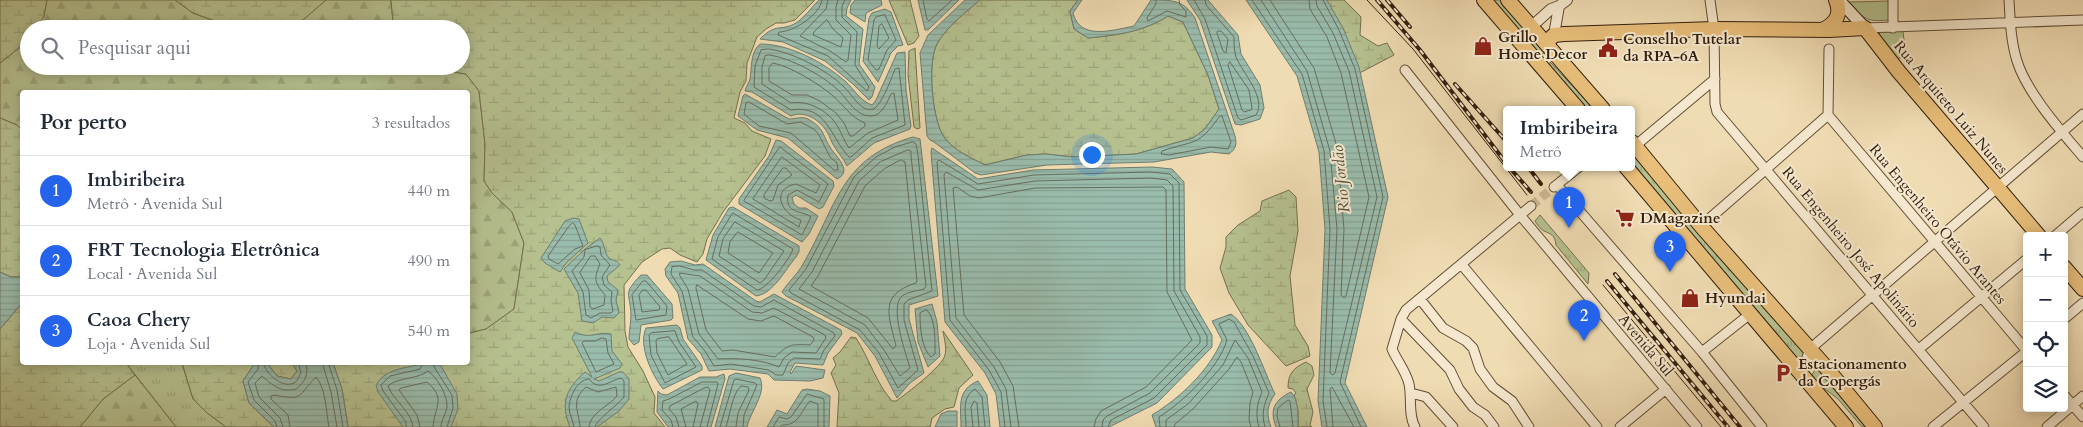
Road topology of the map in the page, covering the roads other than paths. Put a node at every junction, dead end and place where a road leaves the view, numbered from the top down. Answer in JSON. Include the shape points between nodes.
{"nodes":[{"id":1,"x":1484,"y":0,"type":"edge"},
{"id":2,"x":1508,"y":0,"type":"edge"},
{"id":3,"x":1710,"y":0,"type":"edge"},
{"id":4,"x":1837,"y":0,"type":"edge"},
{"id":5,"x":1893,"y":0,"type":"edge"},
{"id":6,"x":2009,"y":0,"type":"edge"},
{"id":7,"x":1563,"y":3,"type":"edge"},
{"id":8,"x":2083,"y":20,"type":"edge"},
{"id":9,"x":2010,"y":24,"type":"junction"},
{"id":10,"x":1531,"y":27,"type":"junction"},
{"id":11,"x":1865,"y":28,"type":"junction"},
{"id":12,"x":1893,"y":28,"type":"junction"},
{"id":13,"x":1714,"y":30,"type":"junction"},
{"id":14,"x":1822,"y":30,"type":"junction"},
{"id":15,"x":1550,"y":39,"type":"junction"},
{"id":16,"x":1829,"y":49,"type":"dead end"},
{"id":17,"x":1406,"y":70,"type":"dead end"},
{"id":18,"x":1545,"y":71,"type":"junction"},
{"id":19,"x":1715,"y":79,"type":"junction"},
{"id":20,"x":1575,"y":106,"type":"edge"},
{"id":21,"x":1601,"y":106,"type":"edge"},
{"id":22,"x":2083,"y":114,"type":"edge"},
{"id":23,"x":1828,"y":115,"type":"junction"},
{"id":24,"x":2061,"y":132,"type":"junction"},
{"id":25,"x":1635,"y":142,"type":"edge"},
{"id":26,"x":1635,"y":146,"type":"edge"},
{"id":27,"x":2083,"y":157,"type":"edge"},
{"id":28,"x":1767,"y":168,"type":"junction"},
{"id":29,"x":1574,"y":171,"type":"edge"},
{"id":30,"x":1629,"y":171,"type":"edge"},
{"id":31,"x":1998,"y":188,"type":"junction"},
{"id":32,"x":1531,"y":206,"type":"tunnel mouth"},
{"id":33,"x":2083,"y":212,"type":"edge"},
{"id":34,"x":1520,"y":215,"type":"junction"},
{"id":35,"x":1701,"y":226,"type":"junction"},
{"id":36,"x":2036,"y":232,"type":"edge"},
{"id":37,"x":2060,"y":232,"type":"edge"},
{"id":38,"x":1934,"y":241,"type":"junction"},
{"id":39,"x":2023,"y":262,"type":"edge"},
{"id":40,"x":1462,"y":264,"type":"junction"},
{"id":41,"x":2068,"y":272,"type":"edge"},
{"id":42,"x":2083,"y":289,"type":"edge"},
{"id":43,"x":1871,"y":295,"type":"junction"},
{"id":44,"x":1980,"y":296,"type":"junction"},
{"id":45,"x":1420,"y":299,"type":"junction"},
{"id":46,"x":2083,"y":303,"type":"edge"},
{"id":47,"x":1750,"y":314,"type":"junction"},
{"id":48,"x":2068,"y":316,"type":"edge"},
{"id":49,"x":1401,"y":319,"type":"junction"},
{"id":50,"x":2023,"y":346,"type":"edge"},
{"id":51,"x":1810,"y":350,"type":"junction"},
{"id":52,"x":1919,"y":350,"type":"junction"},
{"id":53,"x":1702,"y":352,"type":"junction"},
{"id":54,"x":2023,"y":354,"type":"edge"},
{"id":55,"x":1801,"y":374,"type":"junction"},
{"id":56,"x":1666,"y":389,"type":"junction"},
{"id":57,"x":1411,"y":392,"type":"junction"},
{"id":58,"x":1819,"y":395,"type":"junction"},
{"id":59,"x":2083,"y":396,"type":"edge"},
{"id":60,"x":1426,"y":397,"type":"junction"},
{"id":61,"x":2068,"y":400,"type":"edge"},
{"id":62,"x":1964,"y":402,"type":"junction"},
{"id":63,"x":2072,"y":405,"type":"junction"},
{"id":64,"x":1412,"y":407,"type":"junction"},
{"id":65,"x":2083,"y":417,"type":"edge"},
{"id":66,"x":1415,"y":427,"type":"edge"},
{"id":67,"x":1453,"y":427,"type":"edge"},
{"id":68,"x":1494,"y":427,"type":"edge"},
{"id":69,"x":1529,"y":427,"type":"edge"},
{"id":70,"x":1597,"y":427,"type":"edge"},
{"id":71,"x":1620,"y":427,"type":"edge"},
{"id":72,"x":1697,"y":427,"type":"edge"},
{"id":73,"x":1762,"y":427,"type":"edge"},
{"id":74,"x":1846,"y":427,"type":"edge"},
{"id":75,"x":1856,"y":427,"type":"edge"},
{"id":76,"x":1875,"y":427,"type":"edge"},
{"id":77,"x":1933,"y":427,"type":"edge"},
{"id":78,"x":1984,"y":427,"type":"edge"},
{"id":79,"x":2047,"y":427,"type":"edge"}],
"edges":[{"from":1,"to":18,"type":"main road"},
{"from":2,"to":10,"type":"main road"},
{"from":3,"to":13,"type":"street","name":"Rua Engenheiro José Apolinário"},
{"from":4,"to":11,"type":"main road","name":"Rua Arquiteto Luiz Nunes"},
{"from":4,"to":14,"type":"main road","via":[[1836,19]]},
{"from":5,"to":12,"type":"street"},
{"from":6,"to":9,"type":"street"},
{"from":7,"to":10,"type":"street"},
{"from":7,"to":15,"type":"street"},
{"from":8,"to":9,"type":"street"},
{"from":9,"to":12,"type":"street"},
{"from":9,"to":24,"type":"street","via":[[2017,61],[2024,76]]},
{"from":10,"to":15,"type":"main road"},
{"from":11,"to":12,"type":"street"},
{"from":11,"to":14,"type":"main road"},
{"from":11,"to":31,"type":"main road","name":"Rua Arquiteto Luiz Nunes"},
{"from":13,"to":14,"type":"main road"},
{"from":13,"to":15,"type":"main road"},
{"from":13,"to":19,"type":"street","name":"Rua Engenheiro José Apolinário"},
{"from":15,"to":18,"type":"main road"},
{"from":15,"to":21,"type":"main road"},
{"from":16,"to":23,"type":"street"},
{"from":17,"to":34,"type":"street","name":"Avenida Sul"},
{"from":18,"to":20,"type":"main road"},
{"from":19,"to":25,"type":"street"},
{"from":19,"to":28,"type":"street","name":"Rua Engenheiro José Apolinário","via":[[1717,112]]},
{"from":22,"to":24,"type":"street"},
{"from":23,"to":28,"type":"street"},
{"from":23,"to":38,"type":"street","name":"Rua Engenheiro Otávio Arantes"},
{"from":24,"to":27,"type":"street"},
{"from":24,"to":31,"type":"street"},
{"from":26,"to":35,"type":"main road"},
{"from":28,"to":35,"type":"street"},
{"from":28,"to":43,"type":"street","name":"Rua Engenheiro José Apolinário"},
{"from":29,"to":53,"type":"street","via":[[1555,186]]},
{"from":30,"to":47,"type":"main road"},
{"from":31,"to":36,"type":"main road","name":"Rua Arquiteto Luiz Nunes"},
{"from":31,"to":38,"type":"street"},
{"from":32,"to":34,"type":"street"},
{"from":33,"to":37,"type":"street"},
{"from":34,"to":40,"type":"street"},
{"from":34,"to":56,"type":"street","name":"Avenida Sul"},
{"from":35,"to":51,"type":"main road"},
{"from":38,"to":43,"type":"street"},
{"from":38,"to":44,"type":"street","name":"Rua Engenheiro Otávio Arantes"},
{"from":39,"to":44,"type":"street"},
{"from":40,"to":45,"type":"street"},
{"from":40,"to":70,"type":"street"},
{"from":41,"to":42,"type":"main road"},
{"from":43,"to":51,"type":"street"},
{"from":43,"to":52,"type":"street","name":"Rua Engenheiro José Apolinário"},
{"from":44,"to":50,"type":"street","name":"Rua Engenheiro Otávio Arantes"},
{"from":44,"to":52,"type":"street"},
{"from":45,"to":49,"type":"street","via":[[1406,310]]},
{"from":45,"to":69,"type":"street","via":[[1443,328],[1472,348],[1480,369],[1494,387],[1512,401]]},
{"from":46,"to":48,"type":"street"},
{"from":47,"to":53,"type":"street"},
{"from":47,"to":55,"type":"main road"},
{"from":49,"to":57,"type":"street","via":[[1392,349],[1408,378]]},
{"from":49,"to":68,"type":"street","via":[[1450,370],[1459,389]]},
{"from":51,"to":55,"type":"street"},
{"from":51,"to":76,"type":"main road"},
{"from":52,"to":62,"type":"street","name":"Rua Engenheiro José Apolinário"},
{"from":53,"to":73,"type":"street"},
{"from":54,"to":62,"type":"street"},
{"from":55,"to":58,"type":"main road"},
{"from":56,"to":71,"type":"street"},
{"from":56,"to":72,"type":"street","name":"Avenida Sul"},
{"from":57,"to":60,"type":"street"},
{"from":57,"to":64,"type":"street"},
{"from":58,"to":74,"type":"main road"},
{"from":58,"to":75,"type":"main road","via":[[1842,411]]},
{"from":59,"to":63,"type":"street"},
{"from":60,"to":64,"type":"street"},
{"from":60,"to":67,"type":"street"},
{"from":61,"to":63,"type":"street"},
{"from":62,"to":77,"type":"street"},
{"from":62,"to":78,"type":"street","name":"Rua Engenheiro José Apolinário"},
{"from":63,"to":65,"type":"street"},
{"from":63,"to":79,"type":"street"},
{"from":64,"to":66,"type":"street","via":[[1411,418]]}]}
